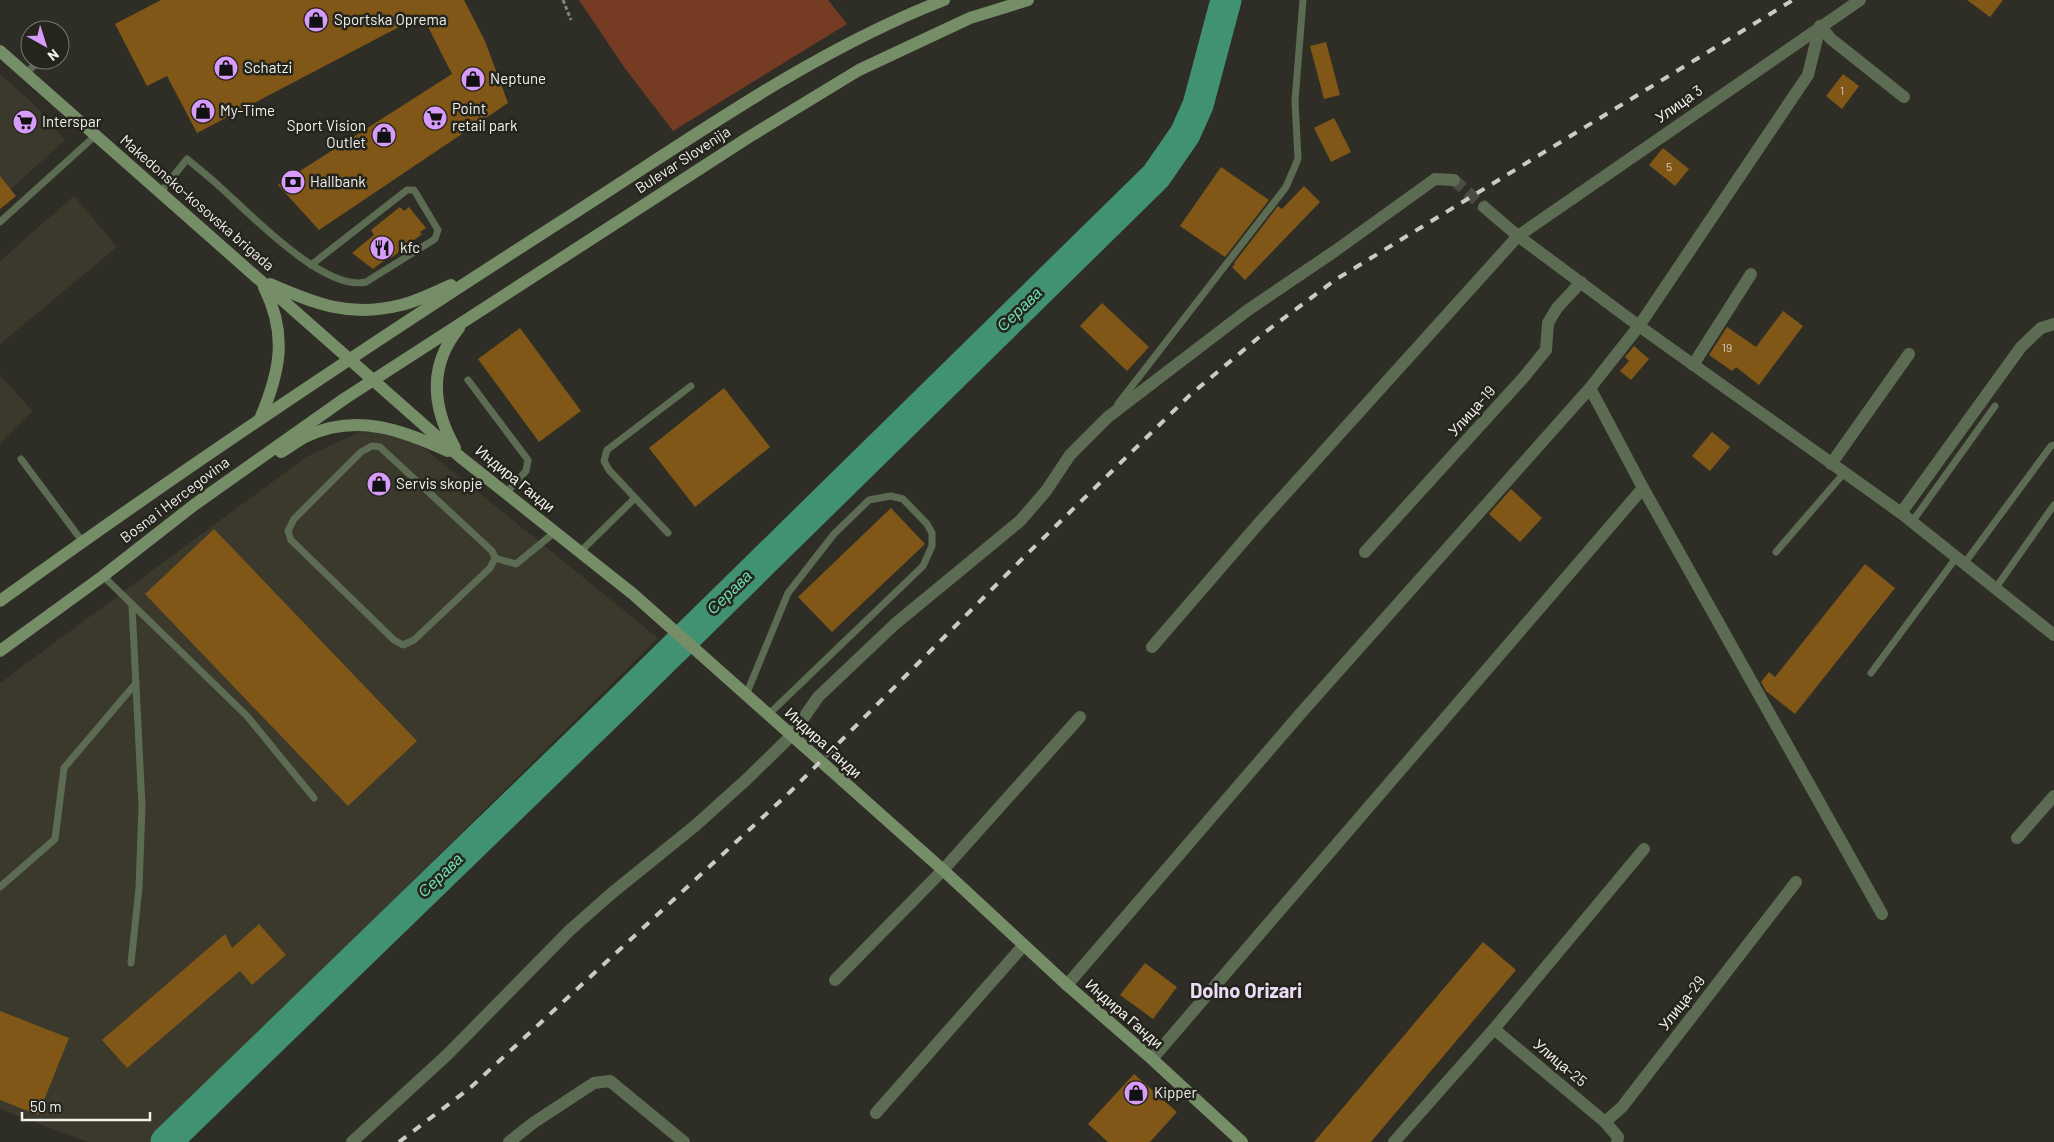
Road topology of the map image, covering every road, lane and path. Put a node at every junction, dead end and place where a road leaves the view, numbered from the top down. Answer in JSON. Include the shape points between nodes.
{"nodes":[{"id":1,"x":563,"y":0,"type":"edge"},
{"id":2,"x":944,"y":0,"type":"edge"},
{"id":3,"x":1028,"y":0,"type":"edge"},
{"id":4,"x":1303,"y":0,"type":"edge"},
{"id":5,"x":1860,"y":0,"type":"edge"},
{"id":6,"x":571,"y":20,"type":"dead end"},
{"id":7,"x":1820,"y":26,"type":"junction"},
{"id":8,"x":0,"y":51,"type":"edge"},
{"id":9,"x":30,"y":70,"type":"edge"},
{"id":10,"x":25,"y":74,"type":"junction"},
{"id":11,"x":1904,"y":97,"type":"dead end"},
{"id":12,"x":96,"y":135,"type":"junction"},
{"id":13,"x":1454,"y":180,"type":"dead end"},
{"id":14,"x":160,"y":192,"type":"junction"},
{"id":15,"x":1484,"y":207,"type":"tunnel mouth"},
{"id":16,"x":0,"y":222,"type":"edge"},
{"id":17,"x":1518,"y":236,"type":"junction"},
{"id":18,"x":312,"y":265,"type":"junction"},
{"id":19,"x":1751,"y":274,"type":"dead end"},
{"id":20,"x":477,"y":275,"type":"junction"},
{"id":21,"x":259,"y":279,"type":"junction"},
{"id":22,"x":1581,"y":282,"type":"junction"},
{"id":23,"x":467,"y":318,"type":"junction"},
{"id":24,"x":2054,"y":324,"type":"edge"},
{"id":25,"x":1639,"y":326,"type":"junction"},
{"id":26,"x":1910,"y":354,"type":"dead end"},
{"id":27,"x":349,"y":358,"type":"junction"},
{"id":28,"x":1694,"y":365,"type":"junction"},
{"id":29,"x":373,"y":379,"type":"junction"},
{"id":30,"x":468,"y":380,"type":"dead end"},
{"id":31,"x":691,"y":386,"type":"dead end"},
{"id":32,"x":1590,"y":388,"type":"junction"},
{"id":33,"x":1995,"y":406,"type":"dead end"},
{"id":34,"x":1108,"y":417,"type":"junction"},
{"id":35,"x":260,"y":419,"type":"junction"},
{"id":36,"x":2054,"y":445,"type":"edge"},
{"id":37,"x":459,"y":456,"type":"junction"},
{"id":38,"x":21,"y":459,"type":"dead end"},
{"id":39,"x":1831,"y":464,"type":"junction"},
{"id":40,"x":244,"y":468,"type":"junction"},
{"id":41,"x":1844,"y":473,"type":"junction"},
{"id":42,"x":1643,"y":488,"type":"junction"},
{"id":43,"x":506,"y":493,"type":"junction"},
{"id":44,"x":635,"y":498,"type":"junction"},
{"id":45,"x":2054,"y":505,"type":"edge"},
{"id":46,"x":1900,"y":513,"type":"junction"},
{"id":47,"x":1912,"y":522,"type":"junction"},
{"id":48,"x":555,"y":532,"type":"junction"},
{"id":49,"x":668,"y":533,"type":"dead end"},
{"id":50,"x":82,"y":541,"type":"junction"},
{"id":51,"x":580,"y":552,"type":"junction"},
{"id":52,"x":1365,"y":552,"type":"dead end"},
{"id":53,"x":1776,"y":552,"type":"dead end"},
{"id":54,"x":495,"y":558,"type":"junction"},
{"id":55,"x":1960,"y":561,"type":"junction"},
{"id":56,"x":103,"y":576,"type":"junction"},
{"id":57,"x":1995,"y":590,"type":"junction"},
{"id":58,"x":0,"y":600,"type":"edge"},
{"id":59,"x":132,"y":606,"type":"junction"},
{"id":60,"x":2054,"y":635,"type":"edge"},
{"id":61,"x":1152,"y":647,"type":"dead end"},
{"id":62,"x":0,"y":650,"type":"edge"},
{"id":63,"x":1871,"y":673,"type":"dead end"},
{"id":64,"x":136,"y":683,"type":"junction"},
{"id":65,"x":746,"y":695,"type":"junction"},
{"id":66,"x":768,"y":715,"type":"junction"},
{"id":67,"x":1080,"y":717,"type":"dead end"},
{"id":68,"x":791,"y":736,"type":"junction"},
{"id":69,"x":2054,"y":796,"type":"edge"},
{"id":70,"x":314,"y":798,"type":"dead end"},
{"id":71,"x":2017,"y":838,"type":"dead end"},
{"id":72,"x":1644,"y":849,"type":"dead end"},
{"id":73,"x":943,"y":870,"type":"junction"},
{"id":74,"x":1796,"y":882,"type":"dead end"},
{"id":75,"x":0,"y":887,"type":"edge"},
{"id":76,"x":1882,"y":914,"type":"dead end"},
{"id":77,"x":1023,"y":946,"type":"junction"},
{"id":78,"x":131,"y":963,"type":"dead end"},
{"id":79,"x":835,"y":980,"type":"dead end"},
{"id":80,"x":1067,"y":986,"type":"junction"},
{"id":81,"x":1494,"y":1030,"type":"junction"},
{"id":82,"x":1152,"y":1058,"type":"junction"},
{"id":83,"x":876,"y":1113,"type":"dead end"},
{"id":84,"x":1605,"y":1122,"type":"junction"},
{"id":85,"x":352,"y":1142,"type":"edge"},
{"id":86,"x":509,"y":1142,"type":"edge"},
{"id":87,"x":684,"y":1142,"type":"edge"},
{"id":88,"x":1242,"y":1142,"type":"edge"},
{"id":89,"x":1394,"y":1142,"type":"edge"},
{"id":90,"x":1617,"y":1142,"type":"edge"}],
"edges":[{"from":1,"to":6,"type":"path"},
{"from":2,"to":20,"type":"street","name":"Bulevar Slovenija","via":[[899,19],[802,70]]},
{"from":3,"to":23,"type":"street","name":"Bulevar Slovenija","via":[[954,25],[859,70]]},
{"from":4,"to":34,"type":"lane","via":[[1295,101],[1298,159],[1286,188]]},
{"from":5,"to":7,"type":"street","name":"Улица 3"},
{"from":7,"to":11,"type":"street","via":[[1831,40]]},
{"from":7,"to":17,"type":"street","name":"Улица 3"},
{"from":7,"to":25,"type":"street","via":[[1808,75]]},
{"from":8,"to":10,"type":"street","name":"Makedonsko-kosovska brigada"},
{"from":9,"to":10,"type":"lane"},
{"from":10,"to":12,"type":"street","name":"Makedonsko-kosovska brigada"},
{"from":12,"to":14,"type":"street","name":"Makedonsko-kosovska brigada"},
{"from":12,"to":16,"type":"lane"},
{"from":13,"to":34,"type":"street","via":[[1435,179],[1248,310]]},
{"from":14,"to":18,"type":"lane","via":[[187,159],[258,223]]},
{"from":14,"to":21,"type":"street","name":"Makedonsko-kosovska brigada"},
{"from":15,"to":17,"type":"street"},
{"from":17,"to":22,"type":"street"},
{"from":17,"to":61,"type":"street","name":"Улица 3"},
{"from":18,"to":18,"type":"lane","via":[[359,284],[435,240],[438,230],[414,190],[407,190]]},
{"from":19,"to":28,"type":"street"},
{"from":20,"to":21,"type":"street","via":[[402,305],[367,311],[329,307]]},
{"from":20,"to":27,"type":"street","name":"Bulevar Slovenija"},
{"from":21,"to":27,"type":"street","name":"Makedonsko-kosovska brigada"},
{"from":21,"to":35,"type":"street","via":[[272,304],[279,331],[280,358],[273,388]]},
{"from":22,"to":25,"type":"street"},
{"from":22,"to":52,"type":"street","name":"Улица-19","via":[[1548,323],[1546,350]]},
{"from":23,"to":29,"type":"street","name":"Bulevar Slovenija"},
{"from":23,"to":37,"type":"street","via":[[448,342],[437,370],[436,400],[444,429]]},
{"from":24,"to":46,"type":"street","via":[[2041,328],[2021,347]]},
{"from":25,"to":28,"type":"street"},
{"from":25,"to":32,"type":"street"},
{"from":26,"to":39,"type":"street"},
{"from":27,"to":29,"type":"street","name":"Makedonsko-kosovska brigada"},
{"from":27,"to":35,"type":"street","name":"Bosna i Hercegovina"},
{"from":28,"to":39,"type":"street"},
{"from":29,"to":37,"type":"street","name":"Индира Ганди"},
{"from":29,"to":40,"type":"street","name":"Bosna i Hercegovina"},
{"from":30,"to":43,"type":"lane","via":[[528,460],[526,471]]},
{"from":31,"to":44,"type":"lane","via":[[607,450],[604,460],[609,470]]},
{"from":32,"to":42,"type":"street"},
{"from":32,"to":80,"type":"street","via":[[1301,713]]},
{"from":33,"to":47,"type":"lane"},
{"from":34,"to":68,"type":"street","via":[[1070,455],[1046,491],[1020,521],[895,624],[818,696]]},
{"from":35,"to":50,"type":"street","name":"Bosna i Hercegovina"},
{"from":36,"to":55,"type":"lane"},
{"from":37,"to":40,"type":"street","via":[[392,428],[335,426],[307,436]]},
{"from":37,"to":43,"type":"street","name":"Индира Ганди"},
{"from":38,"to":50,"type":"lane"},
{"from":39,"to":41,"type":"street"},
{"from":40,"to":56,"type":"street","name":"Bosna i Hercegovina"},
{"from":41,"to":46,"type":"street"},
{"from":41,"to":53,"type":"lane"},
{"from":42,"to":76,"type":"street"},
{"from":42,"to":82,"type":"street"},
{"from":43,"to":48,"type":"street","name":"Индира Ганди"},
{"from":44,"to":49,"type":"lane"},
{"from":44,"to":51,"type":"lane"},
{"from":45,"to":57,"type":"lane"},
{"from":46,"to":47,"type":"street"},
{"from":47,"to":55,"type":"street"},
{"from":48,"to":51,"type":"street","name":"Индира Ганди"},
{"from":48,"to":54,"type":"lane","via":[[516,564]]},
{"from":50,"to":58,"type":"street","name":"Bosna i Hercegovina"},
{"from":51,"to":65,"type":"street","name":"Индира Ганди","via":[[634,594]]},
{"from":54,"to":54,"type":"lane","via":[[490,568],[414,640],[403,645],[394,640],[291,540],[288,531],[294,519],[361,452],[372,446],[380,448],[492,551]]},
{"from":55,"to":57,"type":"street"},
{"from":55,"to":63,"type":"lane"},
{"from":56,"to":59,"type":"lane"},
{"from":56,"to":62,"type":"street","name":"Bosna i Hercegovina"},
{"from":57,"to":60,"type":"street"},
{"from":59,"to":64,"type":"lane"},
{"from":59,"to":70,"type":"lane","via":[[247,716]]},
{"from":64,"to":75,"type":"lane","via":[[64,768],[55,839]]},
{"from":64,"to":78,"type":"lane","via":[[142,806],[139,888]]},
{"from":65,"to":66,"type":"street","name":"Индира Ганди"},
{"from":65,"to":66,"type":"lane","via":[[788,594],[834,534],[869,500],[891,496],[903,499],[932,533],[932,546],[923,566]]},
{"from":66,"to":68,"type":"street","name":"Индира Ганди"},
{"from":67,"to":73,"type":"street"},
{"from":68,"to":73,"type":"street","name":"Индира Ганди"},
{"from":68,"to":85,"type":"street","via":[[696,825],[570,930],[447,1056]]},
{"from":69,"to":71,"type":"street"},
{"from":72,"to":81,"type":"street"},
{"from":73,"to":77,"type":"street","name":"Индира Ганди"},
{"from":73,"to":79,"type":"street"},
{"from":74,"to":84,"type":"street","name":"Улица-29","via":[[1622,1106]]},
{"from":77,"to":80,"type":"street","name":"Индира Ганди"},
{"from":77,"to":83,"type":"street"},
{"from":80,"to":82,"type":"street","name":"Индира Ганди"},
{"from":81,"to":84,"type":"street","name":"Улица-25"},
{"from":81,"to":89,"type":"street"},
{"from":82,"to":88,"type":"street","name":"Индира Ганди"},
{"from":84,"to":90,"type":"street","via":[[1618,1138]]},
{"from":86,"to":87,"type":"street","via":[[594,1083],[610,1082]]}]}
